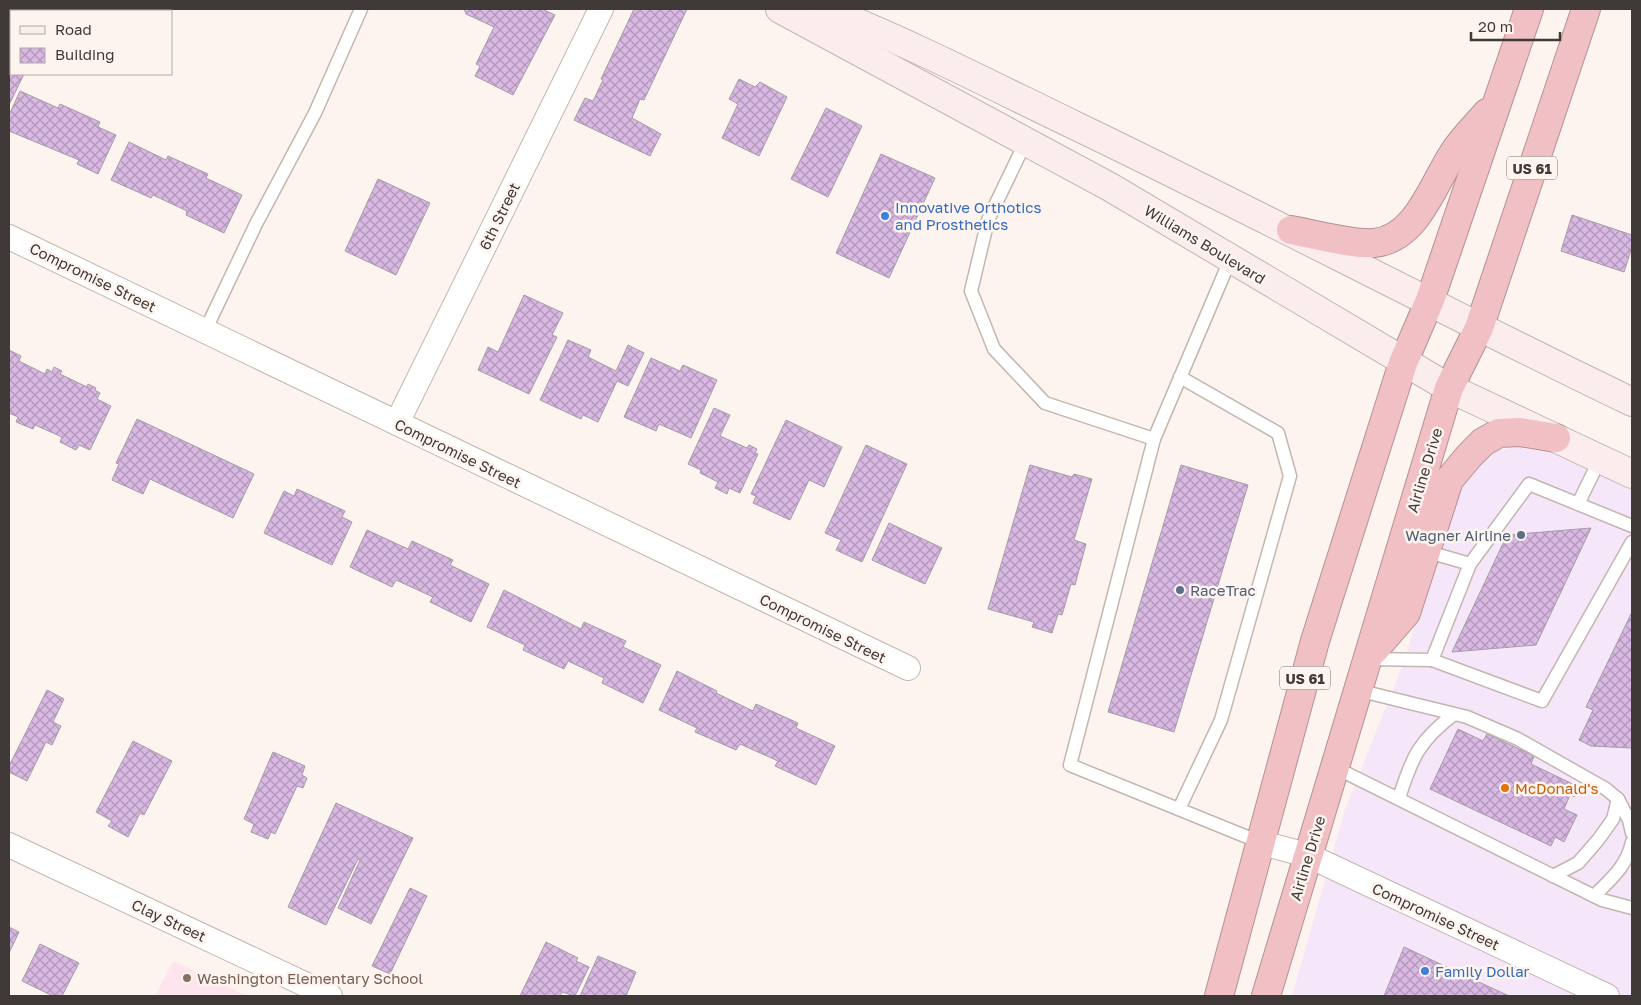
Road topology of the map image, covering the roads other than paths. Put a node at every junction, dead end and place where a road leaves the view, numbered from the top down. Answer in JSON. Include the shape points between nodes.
{"nodes":[{"id":1,"x":361,"y":9,"type":"edge"},
{"id":2,"x":601,"y":9,"type":"edge"},
{"id":3,"x":780,"y":9,"type":"edge"},
{"id":4,"x":824,"y":9,"type":"edge"},
{"id":5,"x":1529,"y":9,"type":"edge"},
{"id":6,"x":1586,"y":9,"type":"edge"},
{"id":7,"x":1498,"y":100,"type":"junction"},
{"id":8,"x":1026,"y":141,"type":"junction"},
{"id":9,"x":1290,"y":230,"type":"junction"},
{"id":10,"x":9,"y":237,"type":"edge"},
{"id":11,"x":1230,"y":260,"type":"junction"},
{"id":12,"x":1430,"y":300,"type":"junction"},
{"id":13,"x":1479,"y":328,"type":"junction"},
{"id":14,"x":206,"y":331,"type":"junction"},
{"id":15,"x":1403,"y":363,"type":"junction"},
{"id":16,"x":1180,"y":377,"type":"junction"},
{"id":17,"x":1449,"y":388,"type":"junction"},
{"id":18,"x":1632,"y":402,"type":"edge"},
{"id":19,"x":397,"y":423,"type":"junction"},
{"id":20,"x":1154,"y":438,"type":"junction"},
{"id":21,"x":1556,"y":438,"type":"junction"},
{"id":22,"x":1600,"y":459,"type":"junction"},
{"id":23,"x":1632,"y":474,"type":"edge"},
{"id":24,"x":1578,"y":504,"type":"junction"},
{"id":25,"x":1632,"y":526,"type":"edge"},
{"id":26,"x":1632,"y":542,"type":"edge"},
{"id":27,"x":1425,"y":551,"type":"junction"},
{"id":28,"x":1470,"y":564,"type":"junction"},
{"id":29,"x":1366,"y":659,"type":"junction"},
{"id":30,"x":1432,"y":660,"type":"junction"},
{"id":31,"x":908,"y":668,"type":"dead end"},
{"id":32,"x":1358,"y":690,"type":"junction"},
{"id":33,"x":1454,"y":714,"type":"junction"},
{"id":34,"x":1334,"y":767,"type":"junction"},
{"id":35,"x":1399,"y":798,"type":"junction"},
{"id":36,"x":1618,"y":799,"type":"junction"},
{"id":37,"x":1179,"y":809,"type":"junction"},
{"id":38,"x":1632,"y":833,"type":"edge"},
{"id":39,"x":1632,"y":842,"type":"edge"},
{"id":40,"x":1262,"y":843,"type":"junction"},
{"id":41,"x":9,"y":845,"type":"edge"},
{"id":42,"x":1307,"y":855,"type":"junction"},
{"id":43,"x":1553,"y":876,"type":"junction"},
{"id":44,"x":1594,"y":896,"type":"junction"},
{"id":45,"x":1632,"y":908,"type":"edge"},
{"id":46,"x":330,"y":996,"type":"edge"},
{"id":47,"x":1219,"y":996,"type":"edge"},
{"id":48,"x":1266,"y":996,"type":"edge"},
{"id":49,"x":1607,"y":996,"type":"edge"}],
"edges":[{"from":1,"to":14,"type":"lane","via":[[315,113],[256,224]]},
{"from":2,"to":19,"type":"street","name":"6th Street"},
{"from":3,"to":8,"type":"main road","name":"Williams Boulevard"},
{"from":4,"to":9,"type":"main road","via":[[886,33]]},
{"from":5,"to":7,"type":"highway","number":"US 61"},
{"from":6,"to":13,"type":"highway","name":"Airline Drive","number":"US 61"},
{"from":7,"to":9,"type":"highway","via":[[1453,153],[1412,222],[1393,237],[1375,243],[1358,242]]},
{"from":7,"to":12,"type":"highway","number":"US 61"},
{"from":8,"to":11,"type":"main road","name":"Williams Boulevard","via":[[1110,187]]},
{"from":8,"to":20,"type":"lane","via":[[988,220],[971,290],[994,349],[1045,403]]},
{"from":9,"to":12,"type":"main road"},
{"from":10,"to":14,"type":"street","name":"Compromise Street"},
{"from":11,"to":15,"type":"main road","name":"Williams Boulevard"},
{"from":11,"to":16,"type":"lane"},
{"from":12,"to":13,"type":"main road"},
{"from":12,"to":15,"type":"highway","number":"US 61"},
{"from":13,"to":17,"type":"highway","name":"Airline Drive","number":"US 61"},
{"from":13,"to":18,"type":"main road"},
{"from":14,"to":19,"type":"street","name":"Compromise Street"},
{"from":15,"to":17,"type":"main road","name":"Williams Boulevard"},
{"from":15,"to":40,"type":"highway","number":"US 61","via":[[1315,641]]},
{"from":16,"to":20,"type":"lane"},
{"from":16,"to":37,"type":"lane","via":[[1278,432],[1290,476],[1221,720]]},
{"from":17,"to":21,"type":"main road","name":"Williams Boulevard"},
{"from":17,"to":29,"type":"highway","name":"Airline Drive","number":"US 61"},
{"from":19,"to":31,"type":"street","name":"Compromise Street"},
{"from":20,"to":37,"type":"lane","via":[[1070,765]]},
{"from":21,"to":22,"type":"main road","name":"Williams Boulevard"},
{"from":21,"to":27,"type":"highway","via":[[1520,432],[1499,433],[1483,442],[1449,480]]},
{"from":22,"to":23,"type":"main road","name":"Williams Boulevard"},
{"from":22,"to":24,"type":"lane"},
{"from":24,"to":25,"type":"lane"},
{"from":24,"to":28,"type":"lane","via":[[1529,484]]},
{"from":26,"to":30,"type":"lane","via":[[1542,701]]},
{"from":27,"to":28,"type":"lane"},
{"from":27,"to":29,"type":"highway","via":[[1406,613]]},
{"from":28,"to":30,"type":"lane"},
{"from":29,"to":30,"type":"lane"},
{"from":29,"to":32,"type":"highway","name":"Airline Drive","number":"US 61"},
{"from":32,"to":33,"type":"lane"},
{"from":32,"to":34,"type":"highway","name":"Airline Drive","number":"US 61"},
{"from":33,"to":35,"type":"lane","via":[[1431,732],[1418,748]]},
{"from":33,"to":36,"type":"lane","via":[[1518,740],[1606,789]]},
{"from":34,"to":35,"type":"lane"},
{"from":34,"to":42,"type":"highway","name":"Airline Drive","number":"US 61"},
{"from":35,"to":43,"type":"lane"},
{"from":36,"to":38,"type":"lane"},
{"from":36,"to":43,"type":"lane","via":[[1613,819],[1598,840],[1578,862]]},
{"from":37,"to":40,"type":"lane"},
{"from":39,"to":44,"type":"lane","via":[[1629,856],[1620,871]]},
{"from":40,"to":42,"type":"street","name":"Compromise Street"},
{"from":40,"to":47,"type":"highway","number":"US 61"},
{"from":41,"to":46,"type":"street","name":"Clay Street"},
{"from":42,"to":48,"type":"highway","name":"Airline Drive","number":"US 61"},
{"from":42,"to":49,"type":"street","name":"Compromise Street"},
{"from":43,"to":44,"type":"lane"},
{"from":44,"to":45,"type":"lane"}]}
